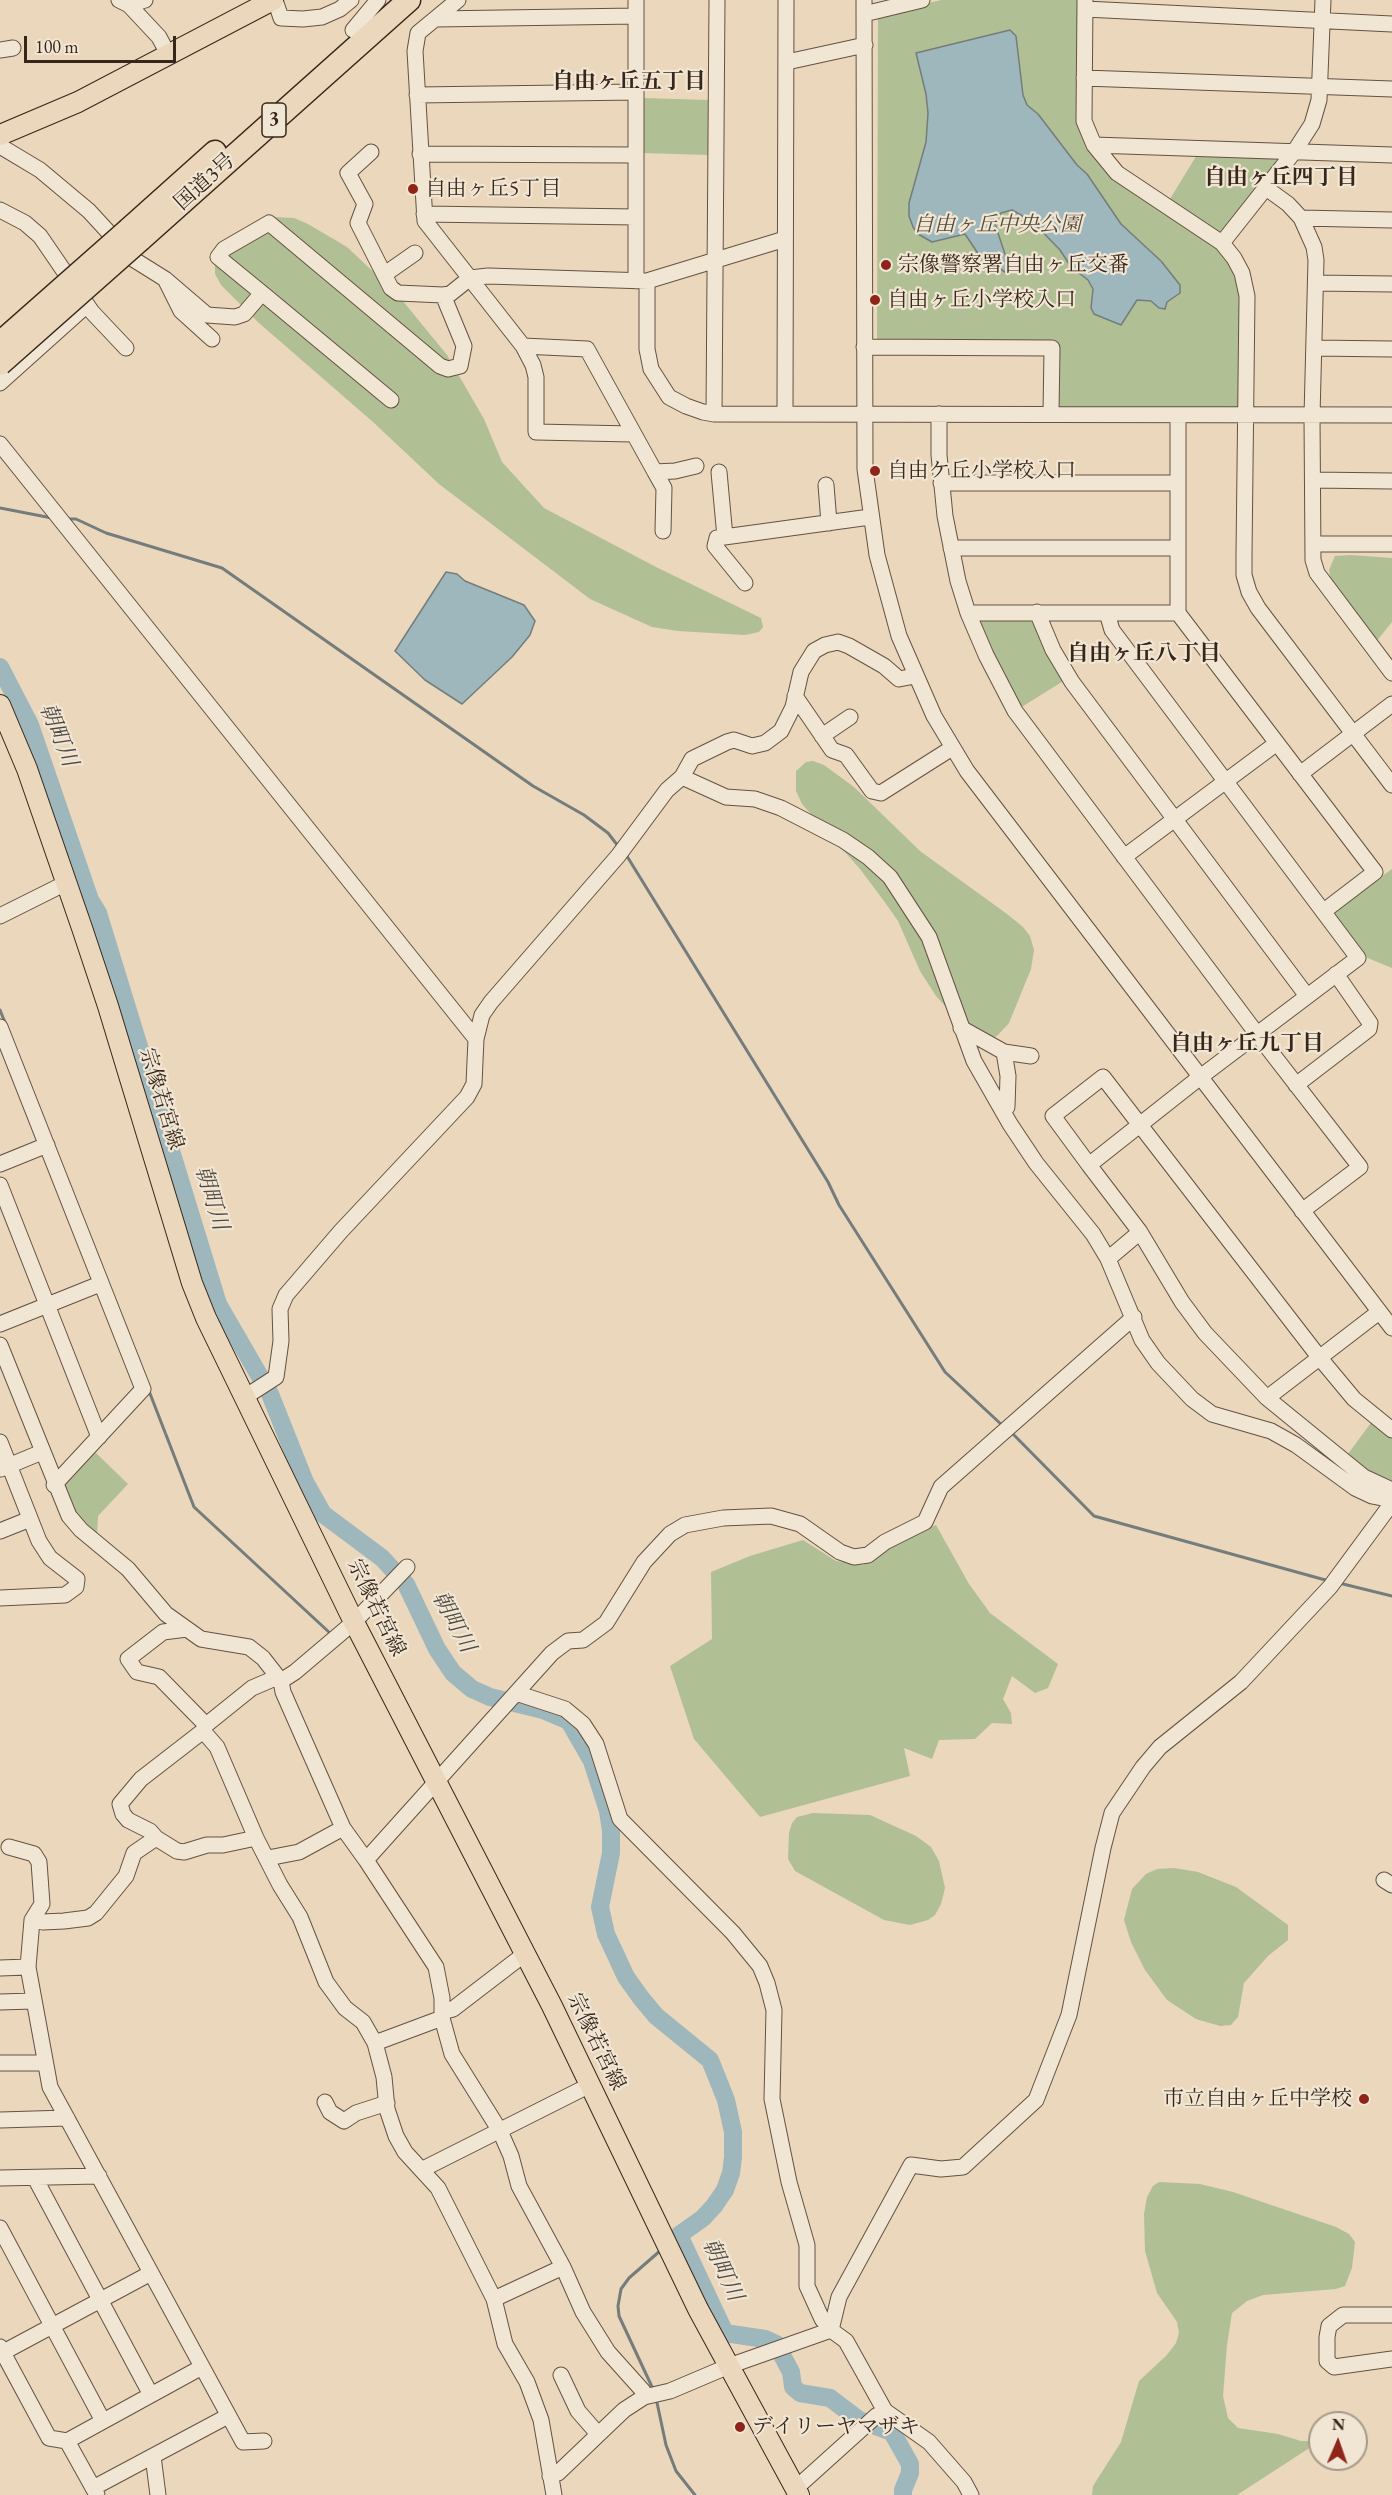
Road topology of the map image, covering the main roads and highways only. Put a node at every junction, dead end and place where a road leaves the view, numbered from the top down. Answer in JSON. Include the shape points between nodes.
{"nodes":[{"id":1,"x":274,"y":0,"type":"edge"},
{"id":2,"x":387,"y":0,"type":"edge"},
{"id":3,"x":409,"y":0,"type":"edge"},
{"id":4,"x":0,"y":135,"type":"edge"},
{"id":5,"x":134,"y":234,"type":"junction"},
{"id":6,"x":0,"y":343,"type":"edge"},
{"id":7,"x":0,"y":364,"type":"edge"},
{"id":8,"x":0,"y":705,"type":"edge"},
{"id":9,"x":797,"y":2492,"type":"edge"}],
"edges":[{"from":1,"to":4,"type":"main road","via":[[78,102]]},
{"from":2,"to":5,"type":"highway","name":"国道3号","number":"3"},
{"from":3,"to":5,"type":"highway","name":"国道3号","number":"3"},
{"from":5,"to":6,"type":"highway","name":"国道3号","number":"3","bridge":true},
{"from":5,"to":7,"type":"highway","name":"国道3号","number":"3","bridge":true},
{"from":8,"to":9,"type":"main road","name":"宗像若宮線","via":[[27,769],[108,1006],[192,1283],[354,1622],[526,1953],[729,2367]]}]}
